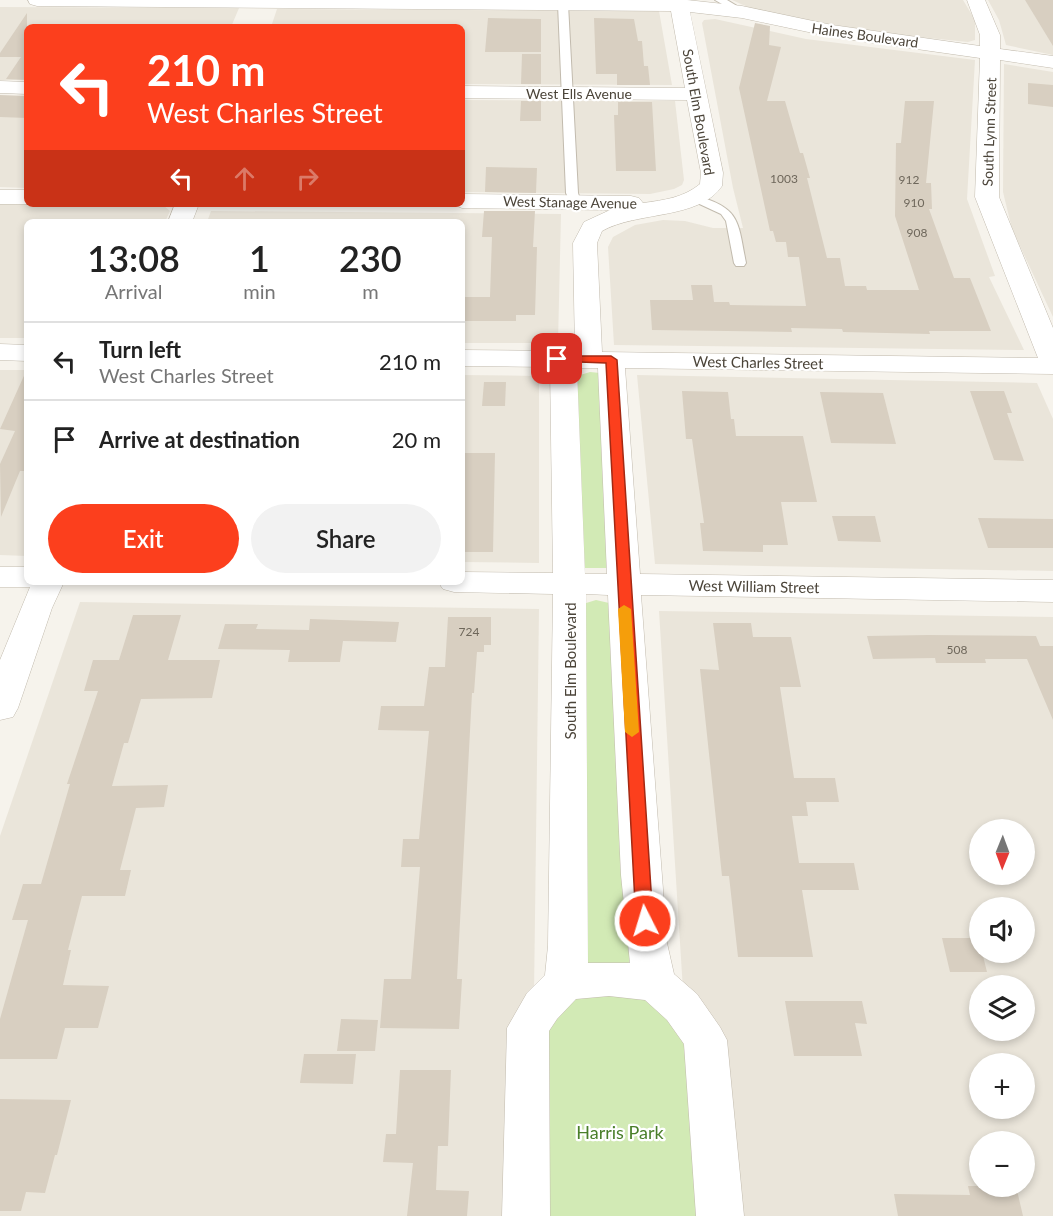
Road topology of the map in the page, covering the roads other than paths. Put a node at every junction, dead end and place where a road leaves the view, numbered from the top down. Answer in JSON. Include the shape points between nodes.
{"nodes":[{"id":1,"x":37,"y":0,"type":"edge"},
{"id":2,"x":720,"y":0,"type":"edge"},
{"id":3,"x":976,"y":0,"type":"edge"},
{"id":4,"x":678,"y":2,"type":"edge"},
{"id":5,"x":563,"y":4,"type":"junction"},
{"id":6,"x":742,"y":12,"type":"junction"},
{"id":7,"x":991,"y":52,"type":"junction"},
{"id":8,"x":1053,"y":62,"type":"edge"},
{"id":9,"x":0,"y":87,"type":"edge"},
{"id":10,"x":24,"y":88,"type":"edge"},
{"id":11,"x":465,"y":92,"type":"edge"},
{"id":12,"x":569,"y":93,"type":"junction"},
{"id":13,"x":697,"y":94,"type":"junction"},
{"id":14,"x":0,"y":197,"type":"edge"},
{"id":15,"x":24,"y":197,"type":"edge"},
{"id":16,"x":465,"y":201,"type":"edge"},
{"id":17,"x":687,"y":201,"type":"junction"},
{"id":18,"x":575,"y":202,"type":"junction"},
{"id":19,"x":585,"y":243,"type":"junction"},
{"id":20,"x":740,"y":263,"type":"dead end"},
{"id":21,"x":0,"y":352,"type":"edge"},
{"id":22,"x":24,"y":353,"type":"edge"},
{"id":23,"x":465,"y":358,"type":"edge"},
{"id":24,"x":588,"y":359,"type":"junction"},
{"id":25,"x":1053,"y":361,"type":"edge"},
{"id":26,"x":1053,"y":366,"type":"edge"},
{"id":27,"x":0,"y":577,"type":"edge"},
{"id":28,"x":24,"y":577,"type":"edge"},
{"id":29,"x":465,"y":582,"type":"edge"},
{"id":30,"x":569,"y":583,"type":"junction"},
{"id":31,"x":623,"y":584,"type":"junction"},
{"id":32,"x":47,"y":585,"type":"edge"},
{"id":33,"x":1053,"y":591,"type":"edge"},
{"id":34,"x":0,"y":708,"type":"edge"},
{"id":35,"x":565,"y":982,"type":"junction"},
{"id":36,"x":655,"y":983,"type":"junction"},
{"id":37,"x":526,"y":1216,"type":"edge"},
{"id":38,"x":720,"y":1216,"type":"edge"}],
"edges":[{"from":1,"to":5,"type":"street","name":"Haines Boulevard","via":[[255,11]]},
{"from":2,"to":6,"type":"lane"},
{"from":3,"to":7,"type":"street","name":"South Lynn Street","via":[[990,34]]},
{"from":4,"to":5,"type":"street","name":"Haines Boulevard"},
{"from":4,"to":6,"type":"street","name":"Haines Boulevard"},
{"from":4,"to":13,"type":"street","name":"South Elm Boulevard"},
{"from":5,"to":12,"type":"lane"},
{"from":6,"to":7,"type":"street","name":"Haines Boulevard","via":[[832,31]]},
{"from":7,"to":8,"type":"street","name":"Haines Boulevard"},
{"from":7,"to":25,"type":"street","name":"South Lynn Street","via":[[987,197]]},
{"from":9,"to":10,"type":"street"},
{"from":11,"to":12,"type":"street","name":"West Ells Avenue"},
{"from":12,"to":13,"type":"street","name":"West Ells Avenue"},
{"from":12,"to":18,"type":"lane"},
{"from":13,"to":17,"type":"street","name":"South Elm Boulevard","via":[[711,186]]},
{"from":14,"to":15,"type":"street"},
{"from":16,"to":18,"type":"street","name":"West Stanage Avenue"},
{"from":17,"to":18,"type":"street","name":"West Stanage Avenue"},
{"from":17,"to":19,"type":"street","via":[[627,211],[598,222]]},
{"from":17,"to":20,"type":"lane","via":[[725,211],[732,221]]},
{"from":18,"to":19,"type":"street","name":"South Elm Boulevard"},
{"from":19,"to":24,"type":"street","name":"South Elm Boulevard"},
{"from":21,"to":22,"type":"street"},
{"from":23,"to":24,"type":"street","name":"West Charles Street"},
{"from":24,"to":26,"type":"street","name":"West Charles Street"},
{"from":24,"to":30,"type":"street","name":"South Elm Boulevard"},
{"from":24,"to":31,"type":"street","name":"South Elm Boulevard"},
{"from":27,"to":28,"type":"street"},
{"from":29,"to":30,"type":"street","name":"West William Street"},
{"from":30,"to":31,"type":"street","name":"West William Street"},
{"from":30,"to":35,"type":"street","name":"South Elm Boulevard","via":[[569,946]]},
{"from":31,"to":33,"type":"street","name":"West William Street"},
{"from":31,"to":36,"type":"street","name":"South Elm Boulevard","via":[[641,875]]},
{"from":32,"to":34,"type":"street"},
{"from":35,"to":36,"type":"street","via":[[609,979]]},
{"from":35,"to":37,"type":"street","via":[[528,1028]]},
{"from":36,"to":38,"type":"street","via":[[682,1007],[705,1040]]}]}
